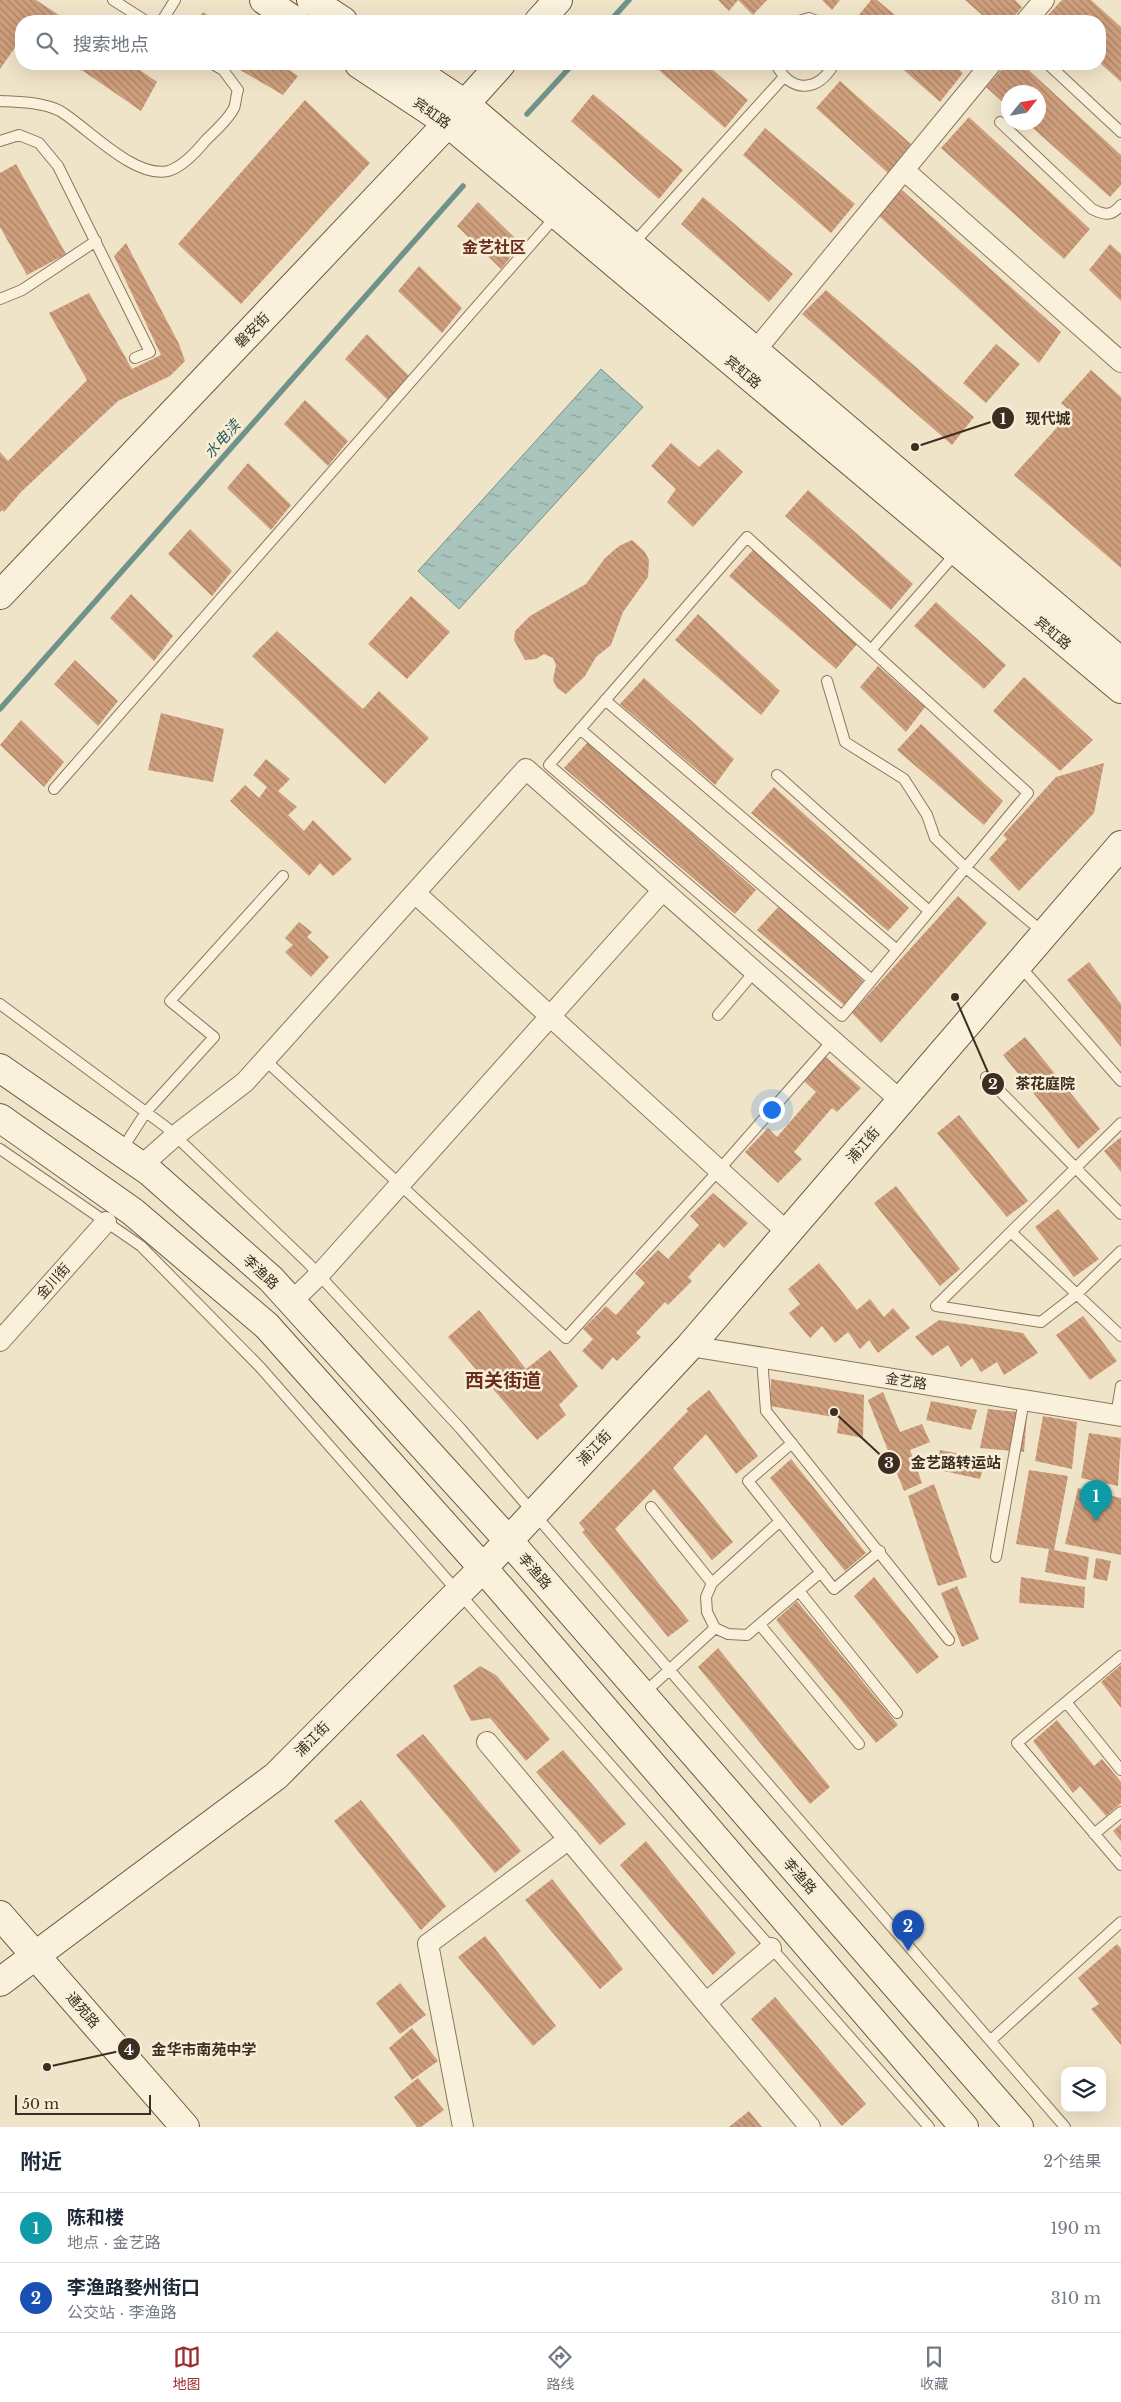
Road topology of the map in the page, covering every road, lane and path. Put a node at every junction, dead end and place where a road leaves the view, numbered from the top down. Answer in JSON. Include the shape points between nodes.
{"nodes":[{"id":1,"x":113,"y":0,"type":"edge"},
{"id":2,"x":175,"y":0,"type":"edge"},
{"id":3,"x":264,"y":0,"type":"edge"},
{"id":4,"x":311,"y":0,"type":"edge"},
{"id":5,"x":558,"y":0,"type":"edge"},
{"id":6,"x":1038,"y":2,"type":"edge"},
{"id":7,"x":137,"y":15,"type":"edge"},
{"id":8,"x":166,"y":15,"type":"edge"},
{"id":9,"x":286,"y":15,"type":"edge"},
{"id":10,"x":334,"y":15,"type":"edge"},
{"id":11,"x":544,"y":15,"type":"edge"},
{"id":12,"x":1030,"y":15,"type":"edge"},
{"id":13,"x":223,"y":70,"type":"edge"},
{"id":14,"x":371,"y":70,"type":"edge"},
{"id":15,"x":411,"y":70,"type":"edge"},
{"id":16,"x":496,"y":70,"type":"edge"},
{"id":17,"x":779,"y":70,"type":"edge"},
{"id":18,"x":830,"y":70,"type":"edge"},
{"id":19,"x":986,"y":70,"type":"edge"},
{"id":20,"x":1054,"y":70,"type":"edge"},
{"id":21,"x":783,"y":78,"type":"junction"},
{"id":22,"x":0,"y":101,"type":"edge"},
{"id":23,"x":456,"y":114,"type":"junction"},
{"id":24,"x":1000,"y":122,"type":"dead end"},
{"id":25,"x":1121,"y":132,"type":"edge"},
{"id":26,"x":0,"y":141,"type":"edge"},
{"id":27,"x":904,"y":170,"type":"junction"},
{"id":28,"x":1121,"y":206,"type":"edge"},
{"id":29,"x":557,"y":215,"type":"junction"},
{"id":30,"x":96,"y":241,"type":"junction"},
{"id":31,"x":632,"y":246,"type":"junction"},
{"id":32,"x":0,"y":299,"type":"edge"},
{"id":33,"x":755,"y":351,"type":"junction"},
{"id":34,"x":136,"y":358,"type":"dead end"},
{"id":35,"x":1121,"y":362,"type":"edge"},
{"id":36,"x":957,"y":552,"type":"junction"},
{"id":37,"x":0,"y":594,"type":"edge"},
{"id":38,"x":871,"y":650,"type":"junction"},
{"id":39,"x":1121,"y":662,"type":"edge"},
{"id":40,"x":827,"y":681,"type":"dead end"},
{"id":41,"x":1121,"y":690,"type":"edge"},
{"id":42,"x":605,"y":700,"type":"junction"},
{"id":43,"x":580,"y":729,"type":"junction"},
{"id":44,"x":777,"y":775,"type":"dead end"},
{"id":45,"x":54,"y":789,"type":"dead end"},
{"id":46,"x":1121,"y":845,"type":"edge"},
{"id":47,"x":966,"y":868,"type":"junction"},
{"id":48,"x":283,"y":876,"type":"dead end"},
{"id":49,"x":663,"y":890,"type":"junction"},
{"id":50,"x":415,"y":893,"type":"junction"},
{"id":51,"x":929,"y":911,"type":"junction"},
{"id":52,"x":1045,"y":934,"type":"junction"},
{"id":53,"x":897,"y":950,"type":"junction"},
{"id":54,"x":1018,"y":965,"type":"junction"},
{"id":55,"x":755,"y":971,"type":"junction"},
{"id":56,"x":872,"y":980,"type":"junction"},
{"id":57,"x":0,"y":1004,"type":"edge"},
{"id":58,"x":718,"y":1015,"type":"dead end"},
{"id":59,"x":550,"y":1016,"type":"junction"},
{"id":60,"x":833,"y":1040,"type":"junction"},
{"id":61,"x":265,"y":1060,"type":"junction"},
{"id":62,"x":0,"y":1068,"type":"edge"},
{"id":63,"x":986,"y":1077,"type":"dead end"},
{"id":64,"x":1121,"y":1081,"type":"edge"},
{"id":65,"x":901,"y":1101,"type":"junction"},
{"id":66,"x":146,"y":1112,"type":"junction"},
{"id":67,"x":0,"y":1118,"type":"edge"},
{"id":68,"x":1121,"y":1124,"type":"edge"},
{"id":69,"x":176,"y":1135,"type":"junction"},
{"id":70,"x":0,"y":1149,"type":"edge"},
{"id":71,"x":131,"y":1159,"type":"junction"},
{"id":72,"x":1077,"y":1167,"type":"junction"},
{"id":73,"x":719,"y":1170,"type":"junction"},
{"id":74,"x":400,"y":1184,"type":"junction"},
{"id":75,"x":1121,"y":1214,"type":"edge"},
{"id":76,"x":106,"y":1222,"type":"junction"},
{"id":77,"x":1011,"y":1232,"type":"junction"},
{"id":78,"x":788,"y":1233,"type":"junction"},
{"id":79,"x":1121,"y":1251,"type":"edge"},
{"id":80,"x":319,"y":1275,"type":"junction"},
{"id":81,"x":1077,"y":1294,"type":"junction"},
{"id":82,"x":291,"y":1302,"type":"junction"},
{"id":83,"x":1121,"y":1336,"type":"edge"},
{"id":84,"x":0,"y":1340,"type":"edge"},
{"id":85,"x":690,"y":1346,"type":"junction"},
{"id":86,"x":762,"y":1358,"type":"junction"},
{"id":87,"x":1121,"y":1386,"type":"edge"},
{"id":88,"x":1024,"y":1400,"type":"junction"},
{"id":89,"x":1118,"y":1415,"type":"edge"},
{"id":90,"x":792,"y":1443,"type":"junction"},
{"id":91,"x":651,"y":1507,"type":"dead end"},
{"id":92,"x":533,"y":1513,"type":"junction"},
{"id":93,"x":779,"y":1522,"type":"junction"},
{"id":94,"x":508,"y":1540,"type":"junction"},
{"id":95,"x":880,"y":1551,"type":"junction"},
{"id":96,"x":996,"y":1556,"type":"dead end"},
{"id":97,"x":482,"y":1568,"type":"junction"},
{"id":98,"x":821,"y":1572,"type":"junction"},
{"id":99,"x":712,"y":1583,"type":"junction"},
{"id":100,"x":457,"y":1591,"type":"junction"},
{"id":101,"x":799,"y":1591,"type":"junction"},
{"id":102,"x":760,"y":1625,"type":"junction"},
{"id":103,"x":716,"y":1628,"type":"junction"},
{"id":104,"x":949,"y":1640,"type":"dead end"},
{"id":105,"x":1121,"y":1656,"type":"edge"},
{"id":106,"x":669,"y":1670,"type":"junction"},
{"id":107,"x":642,"y":1695,"type":"junction"},
{"id":108,"x":1066,"y":1702,"type":"junction"},
{"id":109,"x":897,"y":1713,"type":"dead end"},
{"id":110,"x":487,"y":1742,"type":"dead end"},
{"id":111,"x":859,"y":1744,"type":"dead end"},
{"id":112,"x":1121,"y":1770,"type":"edge"},
{"id":113,"x":1121,"y":1812,"type":"edge"},
{"id":114,"x":1094,"y":1834,"type":"junction"},
{"id":115,"x":569,"y":1840,"type":"junction"},
{"id":116,"x":1121,"y":1865,"type":"edge"},
{"id":117,"x":0,"y":1915,"type":"edge"},
{"id":118,"x":1121,"y":1922,"type":"edge"},
{"id":119,"x":771,"y":1948,"type":"junction"},
{"id":120,"x":34,"y":1955,"type":"junction"},
{"id":121,"x":0,"y":1982,"type":"edge"},
{"id":122,"x":706,"y":2003,"type":"junction"},
{"id":123,"x":991,"y":2040,"type":"junction"},
{"id":124,"x":185,"y":2127,"type":"edge"},
{"id":125,"x":463,"y":2127,"type":"edge"},
{"id":126,"x":810,"y":2127,"type":"edge"},
{"id":127,"x":928,"y":2127,"type":"edge"},
{"id":128,"x":964,"y":2127,"type":"edge"},
{"id":129,"x":1019,"y":2127,"type":"edge"},
{"id":130,"x":1065,"y":2127,"type":"edge"}],
"edges":[{"from":1,"to":7,"type":"lane"},
{"from":2,"to":8,"type":"lane"},
{"from":3,"to":9,"type":"main road"},
{"from":4,"to":10,"type":"main road"},
{"from":5,"to":11,"type":"main road"},
{"from":6,"to":12,"type":"street"},
{"from":13,"to":22,"type":"lane","via":[[238,90],[234,108],[204,144],[182,164],[167,171],[146,169],[123,158],[58,110],[33,103]]},
{"from":14,"to":23,"type":"main road","name":"宾虹路"},
{"from":15,"to":23,"type":"main road","name":"宾虹路"},
{"from":16,"to":23,"type":"main road","name":"磐安街"},
{"from":17,"to":21,"type":"lane"},
{"from":18,"to":21,"type":"lane","via":[[813,84],[800,86]]},
{"from":19,"to":27,"type":"street"},
{"from":20,"to":25,"type":"lane"},
{"from":21,"to":31,"type":"lane"},
{"from":23,"to":29,"type":"main road","name":"宾虹路"},
{"from":23,"to":31,"type":"main road","name":"宾虹路"},
{"from":23,"to":37,"type":"main road","name":"磐安街"},
{"from":24,"to":28,"type":"lane","via":[[1092,209],[1105,215],[1115,213]]},
{"from":26,"to":30,"type":"lane","via":[[19,135],[39,143],[58,166]]},
{"from":27,"to":33,"type":"street"},
{"from":27,"to":35,"type":"street"},
{"from":29,"to":36,"type":"main road","name":"宾虹路"},
{"from":29,"to":45,"type":"lane"},
{"from":30,"to":32,"type":"lane","via":[[22,290]]},
{"from":30,"to":34,"type":"lane","via":[[150,352]]},
{"from":31,"to":33,"type":"main road","name":"宾虹路"},
{"from":33,"to":39,"type":"main road","name":"宾虹路"},
{"from":36,"to":38,"type":"lane"},
{"from":36,"to":41,"type":"main road","name":"宾虹路"},
{"from":38,"to":42,"type":"lane","via":[[747,537]]},
{"from":38,"to":47,"type":"lane","via":[[1028,793]]},
{"from":40,"to":47,"type":"lane","via":[[845,742],[904,779],[927,815],[935,838]]},
{"from":42,"to":43,"type":"lane"},
{"from":42,"to":53,"type":"lane"},
{"from":43,"to":56,"type":"lane"},
{"from":43,"to":56,"type":"lane","via":[[549,765],[557,772],[842,1016]]},
{"from":44,"to":51,"type":"lane"},
{"from":46,"to":52,"type":"main road","name":"浦江街"},
{"from":47,"to":51,"type":"lane"},
{"from":47,"to":52,"type":"lane"},
{"from":48,"to":66,"type":"lane","via":[[170,1001],[214,1037]]},
{"from":49,"to":50,"type":"street","via":[[526,769]]},
{"from":49,"to":55,"type":"street"},
{"from":49,"to":59,"type":"street"},
{"from":50,"to":59,"type":"street"},
{"from":50,"to":61,"type":"street"},
{"from":51,"to":53,"type":"lane"},
{"from":52,"to":54,"type":"main road","name":"浦江街"},
{"from":53,"to":56,"type":"lane"},
{"from":54,"to":64,"type":"lane"},
{"from":54,"to":65,"type":"main road","name":"浦江街"},
{"from":55,"to":58,"type":"lane"},
{"from":55,"to":60,"type":"street"},
{"from":57,"to":66,"type":"lane"},
{"from":59,"to":73,"type":"street"},
{"from":59,"to":74,"type":"street"},
{"from":60,"to":65,"type":"street"},
{"from":60,"to":73,"type":"lane"},
{"from":61,"to":69,"type":"street","via":[[245,1082]]},
{"from":61,"to":74,"type":"lane"},
{"from":62,"to":71,"type":"main road","name":"李渔路"},
{"from":63,"to":72,"type":"lane"},
{"from":65,"to":78,"type":"main road","name":"浦江街"},
{"from":66,"to":69,"type":"lane"},
{"from":66,"to":71,"type":"lane"},
{"from":67,"to":97,"type":"main road","via":[[133,1212],[267,1326]]},
{"from":68,"to":72,"type":"lane"},
{"from":69,"to":71,"type":"street"},
{"from":69,"to":80,"type":"lane"},
{"from":70,"to":76,"type":"lane"},
{"from":71,"to":82,"type":"main road","name":"李渔路","via":[[271,1279]]},
{"from":72,"to":75,"type":"lane"},
{"from":72,"to":77,"type":"lane"},
{"from":73,"to":74,"type":"lane","via":[[566,1338]]},
{"from":73,"to":78,"type":"street"},
{"from":74,"to":80,"type":"street"},
{"from":76,"to":84,"type":"street","name":"金川街"},
{"from":76,"to":100,"type":"lane","via":[[141,1246],[260,1367]]},
{"from":77,"to":81,"type":"lane"},
{"from":77,"to":81,"type":"lane","via":[[936,1306],[1041,1322]]},
{"from":78,"to":85,"type":"main road","name":"浦江街"},
{"from":79,"to":81,"type":"lane"},
{"from":80,"to":82,"type":"street"},
{"from":80,"to":92,"type":"lane","via":[[460,1428]]},
{"from":81,"to":83,"type":"lane"},
{"from":82,"to":94,"type":"main road","name":"李渔路"},
{"from":85,"to":86,"type":"street","name":"金艺路"},
{"from":85,"to":92,"type":"main road","name":"浦江街"},
{"from":86,"to":88,"type":"street","name":"金艺路"},
{"from":86,"to":90,"type":"lane","via":[[766,1411]]},
{"from":87,"to":89,"type":"lane"},
{"from":88,"to":89,"type":"street","name":"金艺路"},
{"from":88,"to":96,"type":"lane"},
{"from":90,"to":93,"type":"lane","via":[[748,1481]]},
{"from":90,"to":95,"type":"lane"},
{"from":91,"to":99,"type":"lane"},
{"from":92,"to":94,"type":"main road","name":"浦江街"},
{"from":92,"to":106,"type":"lane"},
{"from":93,"to":98,"type":"lane"},
{"from":93,"to":99,"type":"lane"},
{"from":94,"to":97,"type":"main road","name":"浦江街"},
{"from":94,"to":107,"type":"main road","name":"李渔路"},
{"from":95,"to":98,"type":"lane","via":[[834,1589]]},
{"from":95,"to":104,"type":"lane"},
{"from":97,"to":100,"type":"main road","name":"浦江街"},
{"from":97,"to":128,"type":"main road"},
{"from":98,"to":101,"type":"lane"},
{"from":99,"to":103,"type":"lane","via":[[706,1597],[707,1612]]},
{"from":100,"to":119,"type":"lane"},
{"from":100,"to":120,"type":"main road","name":"浦江街","via":[[276,1776]]},
{"from":101,"to":102,"type":"lane"},
{"from":101,"to":109,"type":"lane"},
{"from":102,"to":103,"type":"lane","via":[[747,1635],[728,1634]]},
{"from":102,"to":111,"type":"lane"},
{"from":103,"to":106,"type":"lane"},
{"from":105,"to":108,"type":"lane"},
{"from":106,"to":107,"type":"lane"},
{"from":106,"to":123,"type":"lane"},
{"from":107,"to":129,"type":"main road","name":"李渔路"},
{"from":108,"to":112,"type":"lane"},
{"from":108,"to":114,"type":"lane","via":[[1017,1743]]},
{"from":110,"to":115,"type":"street"},
{"from":113,"to":114,"type":"lane"},
{"from":114,"to":116,"type":"lane"},
{"from":115,"to":122,"type":"street"},
{"from":115,"to":125,"type":"street","via":[[428,1944]]},
{"from":117,"to":120,"type":"main road","name":"通苑路"},
{"from":118,"to":123,"type":"lane"},
{"from":119,"to":122,"type":"street"},
{"from":119,"to":127,"type":"lane"},
{"from":120,"to":121,"type":"main road","name":"浦江街"},
{"from":120,"to":124,"type":"main road","name":"通苑路"},
{"from":122,"to":126,"type":"street"},
{"from":123,"to":130,"type":"lane"}]}
